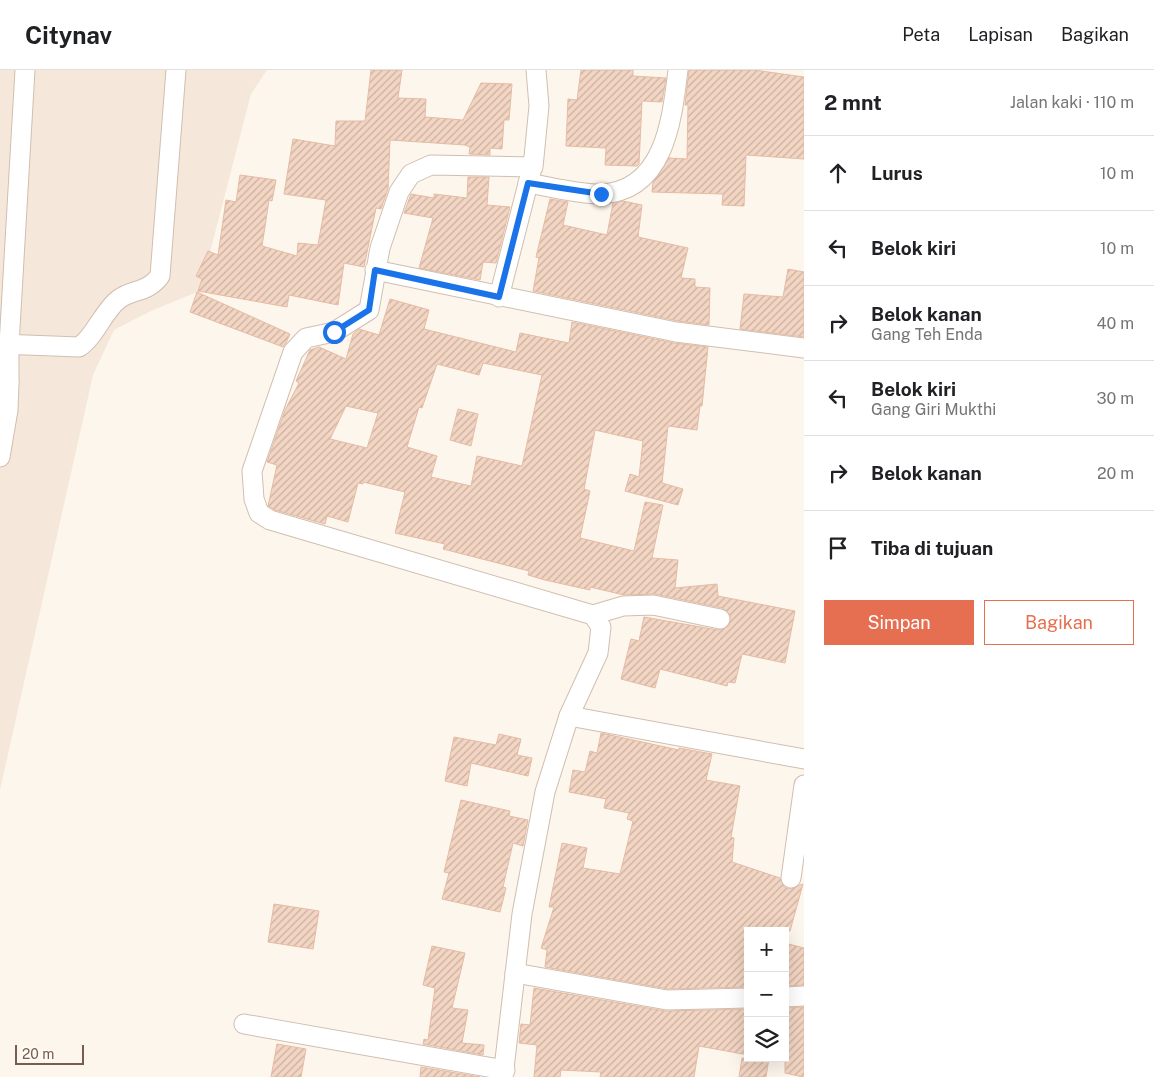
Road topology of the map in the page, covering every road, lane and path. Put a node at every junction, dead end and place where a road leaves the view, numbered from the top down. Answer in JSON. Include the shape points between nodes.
{"nodes":[{"id":1,"x":25,"y":70,"type":"edge"},
{"id":2,"x":176,"y":70,"type":"edge"},
{"id":3,"x":536,"y":70,"type":"edge"},
{"id":4,"x":678,"y":70,"type":"edge"},
{"id":5,"x":530,"y":175,"type":"junction"},
{"id":6,"x":375,"y":270,"type":"junction"},
{"id":7,"x":499,"y":297,"type":"junction"},
{"id":8,"x":5,"y":345,"type":"edge"},
{"id":9,"x":804,"y":348,"type":"edge"},
{"id":10,"x":5,"y":383,"type":"edge"},
{"id":11,"x":0,"y":457,"type":"edge"},
{"id":12,"x":593,"y":615,"type":"junction"},
{"id":13,"x":720,"y":620,"type":"dead end"},
{"id":14,"x":569,"y":716,"type":"junction"},
{"id":15,"x":804,"y":758,"type":"edge"},
{"id":16,"x":804,"y":785,"type":"edge"},
{"id":17,"x":791,"y":878,"type":"dead end"},
{"id":18,"x":515,"y":973,"type":"junction"},
{"id":19,"x":804,"y":996,"type":"edge"},
{"id":20,"x":789,"y":997,"type":"edge"},
{"id":21,"x":744,"y":998,"type":"edge"},
{"id":22,"x":244,"y":1024,"type":"dead end"},
{"id":23,"x":504,"y":1074,"type":"edge"}],
"edges":[{"from":1,"to":8,"type":"street"},
{"from":2,"to":8,"type":"street","via":[[160,276],[152,286],[120,299],[96,325],[86,343],[79,347]]},
{"from":3,"to":5,"type":"street","via":[[539,106]]},
{"from":4,"to":5,"type":"street","via":[[661,152],[652,168],[637,183],[601,194]]},
{"from":5,"to":6,"type":"street","via":[[431,165],[411,174],[399,192]]},
{"from":5,"to":7,"type":"street"},
{"from":6,"to":7,"type":"street"},
{"from":6,"to":12,"type":"street","via":[[367,313],[334,332],[306,338],[293,352],[252,470],[254,499],[259,513],[270,520]]},
{"from":7,"to":9,"type":"street","via":[[676,332]]},
{"from":8,"to":10,"type":"street"},
{"from":10,"to":11,"type":"street","via":[[8,410]]},
{"from":12,"to":13,"type":"street","via":[[623,606],[653,605]]},
{"from":12,"to":14,"type":"street","via":[[601,628],[598,653]]},
{"from":14,"to":15,"type":"street"},
{"from":14,"to":18,"type":"street","via":[[545,792],[522,914]]},
{"from":16,"to":17,"type":"street"},
{"from":18,"to":21,"type":"street","via":[[667,1000]]},
{"from":18,"to":23,"type":"street"},
{"from":19,"to":20,"type":"street"},
{"from":22,"to":23,"type":"street"}]}
